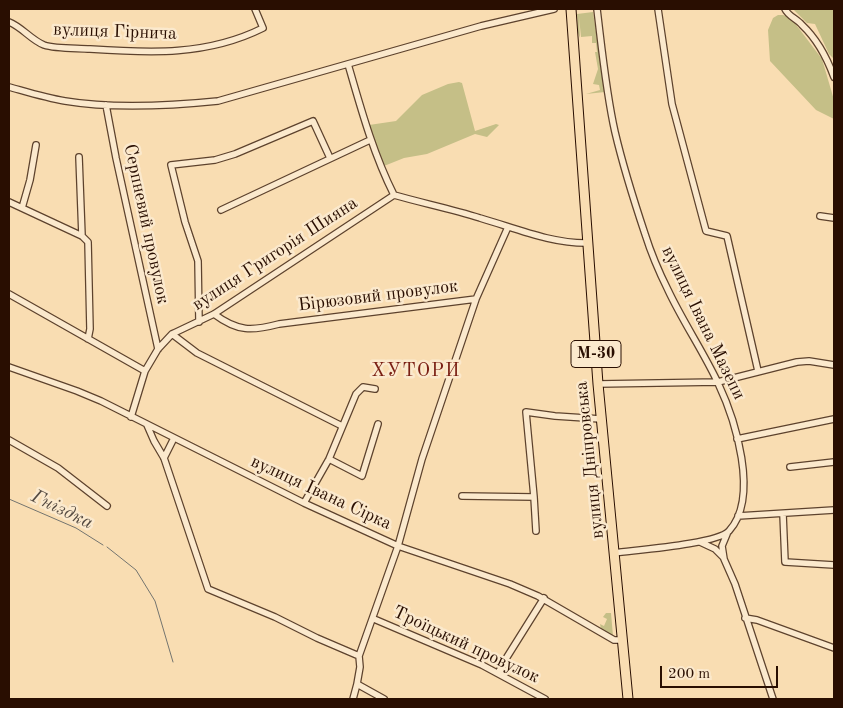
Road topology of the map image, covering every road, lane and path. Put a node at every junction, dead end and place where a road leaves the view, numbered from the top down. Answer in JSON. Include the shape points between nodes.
{"nodes":[{"id":1,"x":255,"y":9,"type":"edge"},
{"id":2,"x":554,"y":9,"type":"edge"},
{"id":3,"x":571,"y":9,"type":"edge"},
{"id":4,"x":597,"y":9,"type":"edge"},
{"id":5,"x":658,"y":9,"type":"edge"},
{"id":6,"x":785,"y":9,"type":"edge"},
{"id":7,"x":537,"y":11,"type":"edge"},
{"id":8,"x":9,"y":22,"type":"edge"},
{"id":9,"x":829,"y":63,"type":"junction"},
{"id":10,"x":348,"y":64,"type":"junction"},
{"id":11,"x":834,"y":69,"type":"edge"},
{"id":12,"x":834,"y":77,"type":"edge"},
{"id":13,"x":9,"y":87,"type":"edge"},
{"id":14,"x":106,"y":105,"type":"junction"},
{"id":15,"x":370,"y":140,"type":"junction"},
{"id":16,"x":36,"y":145,"type":"dead end"},
{"id":17,"x":79,"y":156,"type":"dead end"},
{"id":18,"x":330,"y":158,"type":"junction"},
{"id":19,"x":394,"y":195,"type":"junction"},
{"id":20,"x":9,"y":202,"type":"edge"},
{"id":21,"x":22,"y":208,"type":"junction"},
{"id":22,"x":221,"y":210,"type":"dead end"},
{"id":23,"x":820,"y":216,"type":"dead end"},
{"id":24,"x":834,"y":218,"type":"edge"},
{"id":25,"x":508,"y":227,"type":"junction"},
{"id":26,"x":82,"y":236,"type":"junction"},
{"id":27,"x":589,"y":243,"type":"junction"},
{"id":28,"x":9,"y":294,"type":"edge"},
{"id":29,"x":476,"y":299,"type":"junction"},
{"id":30,"x":214,"y":314,"type":"junction"},
{"id":31,"x":199,"y":322,"type":"junction"},
{"id":32,"x":172,"y":334,"type":"junction"},
{"id":33,"x":88,"y":339,"type":"junction"},
{"id":34,"x":158,"y":349,"type":"junction"},
{"id":35,"x":834,"y":365,"type":"edge"},
{"id":36,"x":9,"y":367,"type":"edge"},
{"id":37,"x":146,"y":371,"type":"junction"},
{"id":38,"x":758,"y":371,"type":"junction"},
{"id":39,"x":718,"y":382,"type":"junction"},
{"id":40,"x":598,"y":384,"type":"junction"},
{"id":41,"x":375,"y":389,"type":"dead end"},
{"id":42,"x":132,"y":417,"type":"junction"},
{"id":43,"x":601,"y":419,"type":"junction"},
{"id":44,"x":834,"y":419,"type":"edge"},
{"id":45,"x":378,"y":424,"type":"dead end"},
{"id":46,"x":148,"y":425,"type":"junction"},
{"id":47,"x":342,"y":426,"type":"junction"},
{"id":48,"x":174,"y":438,"type":"junction"},
{"id":49,"x":737,"y":439,"type":"junction"},
{"id":50,"x":9,"y":440,"type":"edge"},
{"id":51,"x":164,"y":458,"type":"junction"},
{"id":52,"x":329,"y":460,"type":"junction"},
{"id":53,"x":834,"y":462,"type":"edge"},
{"id":54,"x":790,"y":467,"type":"dead end"},
{"id":55,"x":462,"y":496,"type":"dead end"},
{"id":56,"x":534,"y":496,"type":"junction"},
{"id":57,"x":304,"y":503,"type":"junction"},
{"id":58,"x":107,"y":506,"type":"dead end"},
{"id":59,"x":834,"y":510,"type":"edge"},
{"id":60,"x":783,"y":514,"type":"junction"},
{"id":61,"x":738,"y":516,"type":"junction"},
{"id":62,"x":536,"y":532,"type":"dead end"},
{"id":63,"x":728,"y":532,"type":"junction"},
{"id":64,"x":698,"y":542,"type":"junction"},
{"id":65,"x":398,"y":546,"type":"junction"},
{"id":66,"x":615,"y":553,"type":"junction"},
{"id":67,"x":724,"y":559,"type":"junction"},
{"id":68,"x":834,"y":566,"type":"edge"},
{"id":69,"x":544,"y":598,"type":"junction"},
{"id":70,"x":745,"y":618,"type":"junction"},
{"id":71,"x":374,"y":619,"type":"junction"},
{"id":72,"x":622,"y":640,"type":"junction"},
{"id":73,"x":834,"y":648,"type":"edge"},
{"id":74,"x":359,"y":656,"type":"junction"},
{"id":75,"x":498,"y":673,"type":"junction"},
{"id":76,"x":357,"y":684,"type":"junction"},
{"id":77,"x":353,"y":699,"type":"edge"},
{"id":78,"x":384,"y":699,"type":"edge"},
{"id":79,"x":545,"y":699,"type":"edge"},
{"id":80,"x":628,"y":699,"type":"edge"},
{"id":81,"x":773,"y":699,"type":"edge"}],
"edges":[{"from":1,"to":8,"type":"street","name":"вулиця Гірнича","via":[[263,28],[228,43],[177,51],[45,45],[20,26]]},
{"from":2,"to":7,"type":"street"},
{"from":3,"to":27,"type":"highway","name":"вулиця Дніпровська","number":"М-30"},
{"from":4,"to":39,"type":"street","name":"вулиця Івана Мазепи","via":[[615,132],[645,235],[668,291]]},
{"from":5,"to":38,"type":"street","via":[[672,104],[686,160],[706,231],[728,236]]},
{"from":6,"to":9,"type":"street","via":[[809,32]]},
{"from":7,"to":10,"type":"street"},
{"from":9,"to":11,"type":"street"},
{"from":9,"to":12,"type":"street"},
{"from":10,"to":14,"type":"street","via":[[218,101]]},
{"from":10,"to":15,"type":"street"},
{"from":13,"to":14,"type":"street","via":[[64,101]]},
{"from":14,"to":34,"type":"street","name":"Серпневий провулок"},
{"from":15,"to":18,"type":"street"},
{"from":15,"to":19,"type":"street"},
{"from":16,"to":21,"type":"street"},
{"from":17,"to":26,"type":"street"},
{"from":18,"to":22,"type":"street"},
{"from":18,"to":31,"type":"street","via":[[313,121],[235,154],[171,166],[198,261]]},
{"from":19,"to":25,"type":"street"},
{"from":19,"to":30,"type":"street","name":"вулиця Григорія Шияна"},
{"from":20,"to":21,"type":"street"},
{"from":21,"to":26,"type":"street"},
{"from":23,"to":24,"type":"street"},
{"from":25,"to":27,"type":"street","via":[[580,244]]},
{"from":25,"to":29,"type":"street"},
{"from":26,"to":33,"type":"street","via":[[89,248]]},
{"from":27,"to":40,"type":"highway","name":"вулиця Дніпровська","number":"М-30"},
{"from":28,"to":33,"type":"street"},
{"from":29,"to":30,"type":"street","name":"Бірюзовий провулок","via":[[288,323],[258,330],[243,328]]},
{"from":29,"to":65,"type":"street","name":"Бірюзовий провулок","via":[[422,459]]},
{"from":30,"to":31,"type":"street","name":"вулиця Григорія Шияна"},
{"from":31,"to":32,"type":"street","name":"вулиця Григорія Шияна"},
{"from":32,"to":34,"type":"street","name":"вулиця Григорія Шияна"},
{"from":32,"to":47,"type":"street","via":[[197,353]]},
{"from":33,"to":37,"type":"street"},
{"from":34,"to":37,"type":"street","name":"вулиця Григорія Шияна"},
{"from":35,"to":38,"type":"street","via":[[809,361]]},
{"from":36,"to":42,"type":"street","name":"вулиця Івана Сірка","via":[[77,390]]},
{"from":37,"to":42,"type":"street","name":"вулиця Григорія Шияна"},
{"from":38,"to":39,"type":"street"},
{"from":39,"to":40,"type":"street"},
{"from":39,"to":49,"type":"street","name":"вулиця Івана Мазепи"},
{"from":40,"to":43,"type":"highway","name":"вулиця Дніпровська","number":"М-30"},
{"from":41,"to":47,"type":"street","via":[[359,390]]},
{"from":42,"to":46,"type":"street","name":"вулиця Івана Сірка"},
{"from":43,"to":56,"type":"street","via":[[526,412]]},
{"from":43,"to":66,"type":"highway","name":"вулиця Дніпровська","number":"М-30"},
{"from":44,"to":49,"type":"street"},
{"from":45,"to":52,"type":"street","via":[[362,476]]},
{"from":46,"to":48,"type":"street","name":"вулиця Івана Сірка"},
{"from":46,"to":51,"type":"street"},
{"from":47,"to":52,"type":"street"},
{"from":48,"to":51,"type":"street"},
{"from":48,"to":57,"type":"street","name":"вулиця Івана Сірка"},
{"from":49,"to":61,"type":"street","name":"вулиця Івана Мазепи","via":[[744,482]]},
{"from":50,"to":58,"type":"street","via":[[58,468]]},
{"from":51,"to":74,"type":"street","via":[[208,589]]},
{"from":52,"to":57,"type":"street"},
{"from":53,"to":54,"type":"street"},
{"from":55,"to":56,"type":"street"},
{"from":56,"to":62,"type":"street"},
{"from":57,"to":65,"type":"street","name":"вулиця Івана Сірка"},
{"from":59,"to":60,"type":"street"},
{"from":60,"to":61,"type":"street"},
{"from":60,"to":68,"type":"street","via":[[785,562]]},
{"from":61,"to":63,"type":"street","name":"вулиця Івана Мазепи"},
{"from":63,"to":64,"type":"street"},
{"from":63,"to":67,"type":"street","name":"вулиця Івана Мазепи","via":[[722,546]]},
{"from":64,"to":66,"type":"street"},
{"from":64,"to":67,"type":"street","via":[[715,549]]},
{"from":65,"to":69,"type":"street","name":"вулиця Івана Сірка"},
{"from":65,"to":71,"type":"street","name":"Бірюзовий провулок"},
{"from":66,"to":72,"type":"highway","name":"вулиця Дніпровська","number":"М-30"},
{"from":67,"to":70,"type":"street","name":"вулиця Івана Мазепи"},
{"from":69,"to":72,"type":"street","name":"вулиця Івана Сірка","via":[[614,640]]},
{"from":69,"to":75,"type":"street"},
{"from":70,"to":73,"type":"street"},
{"from":70,"to":81,"type":"street","name":"вулиця Івана Мазепи"},
{"from":71,"to":74,"type":"street","name":"Бірюзовий провулок"},
{"from":71,"to":75,"type":"street","name":"Троїцький провулок"},
{"from":72,"to":80,"type":"highway","name":"вулиця Дніпровська","number":"М-30"},
{"from":74,"to":76,"type":"street","name":"Бірюзовий провулок"},
{"from":75,"to":79,"type":"street","name":"Троїцький провулок"},
{"from":76,"to":77,"type":"street","name":"Бірюзовий провулок"},
{"from":76,"to":78,"type":"street"}]}
